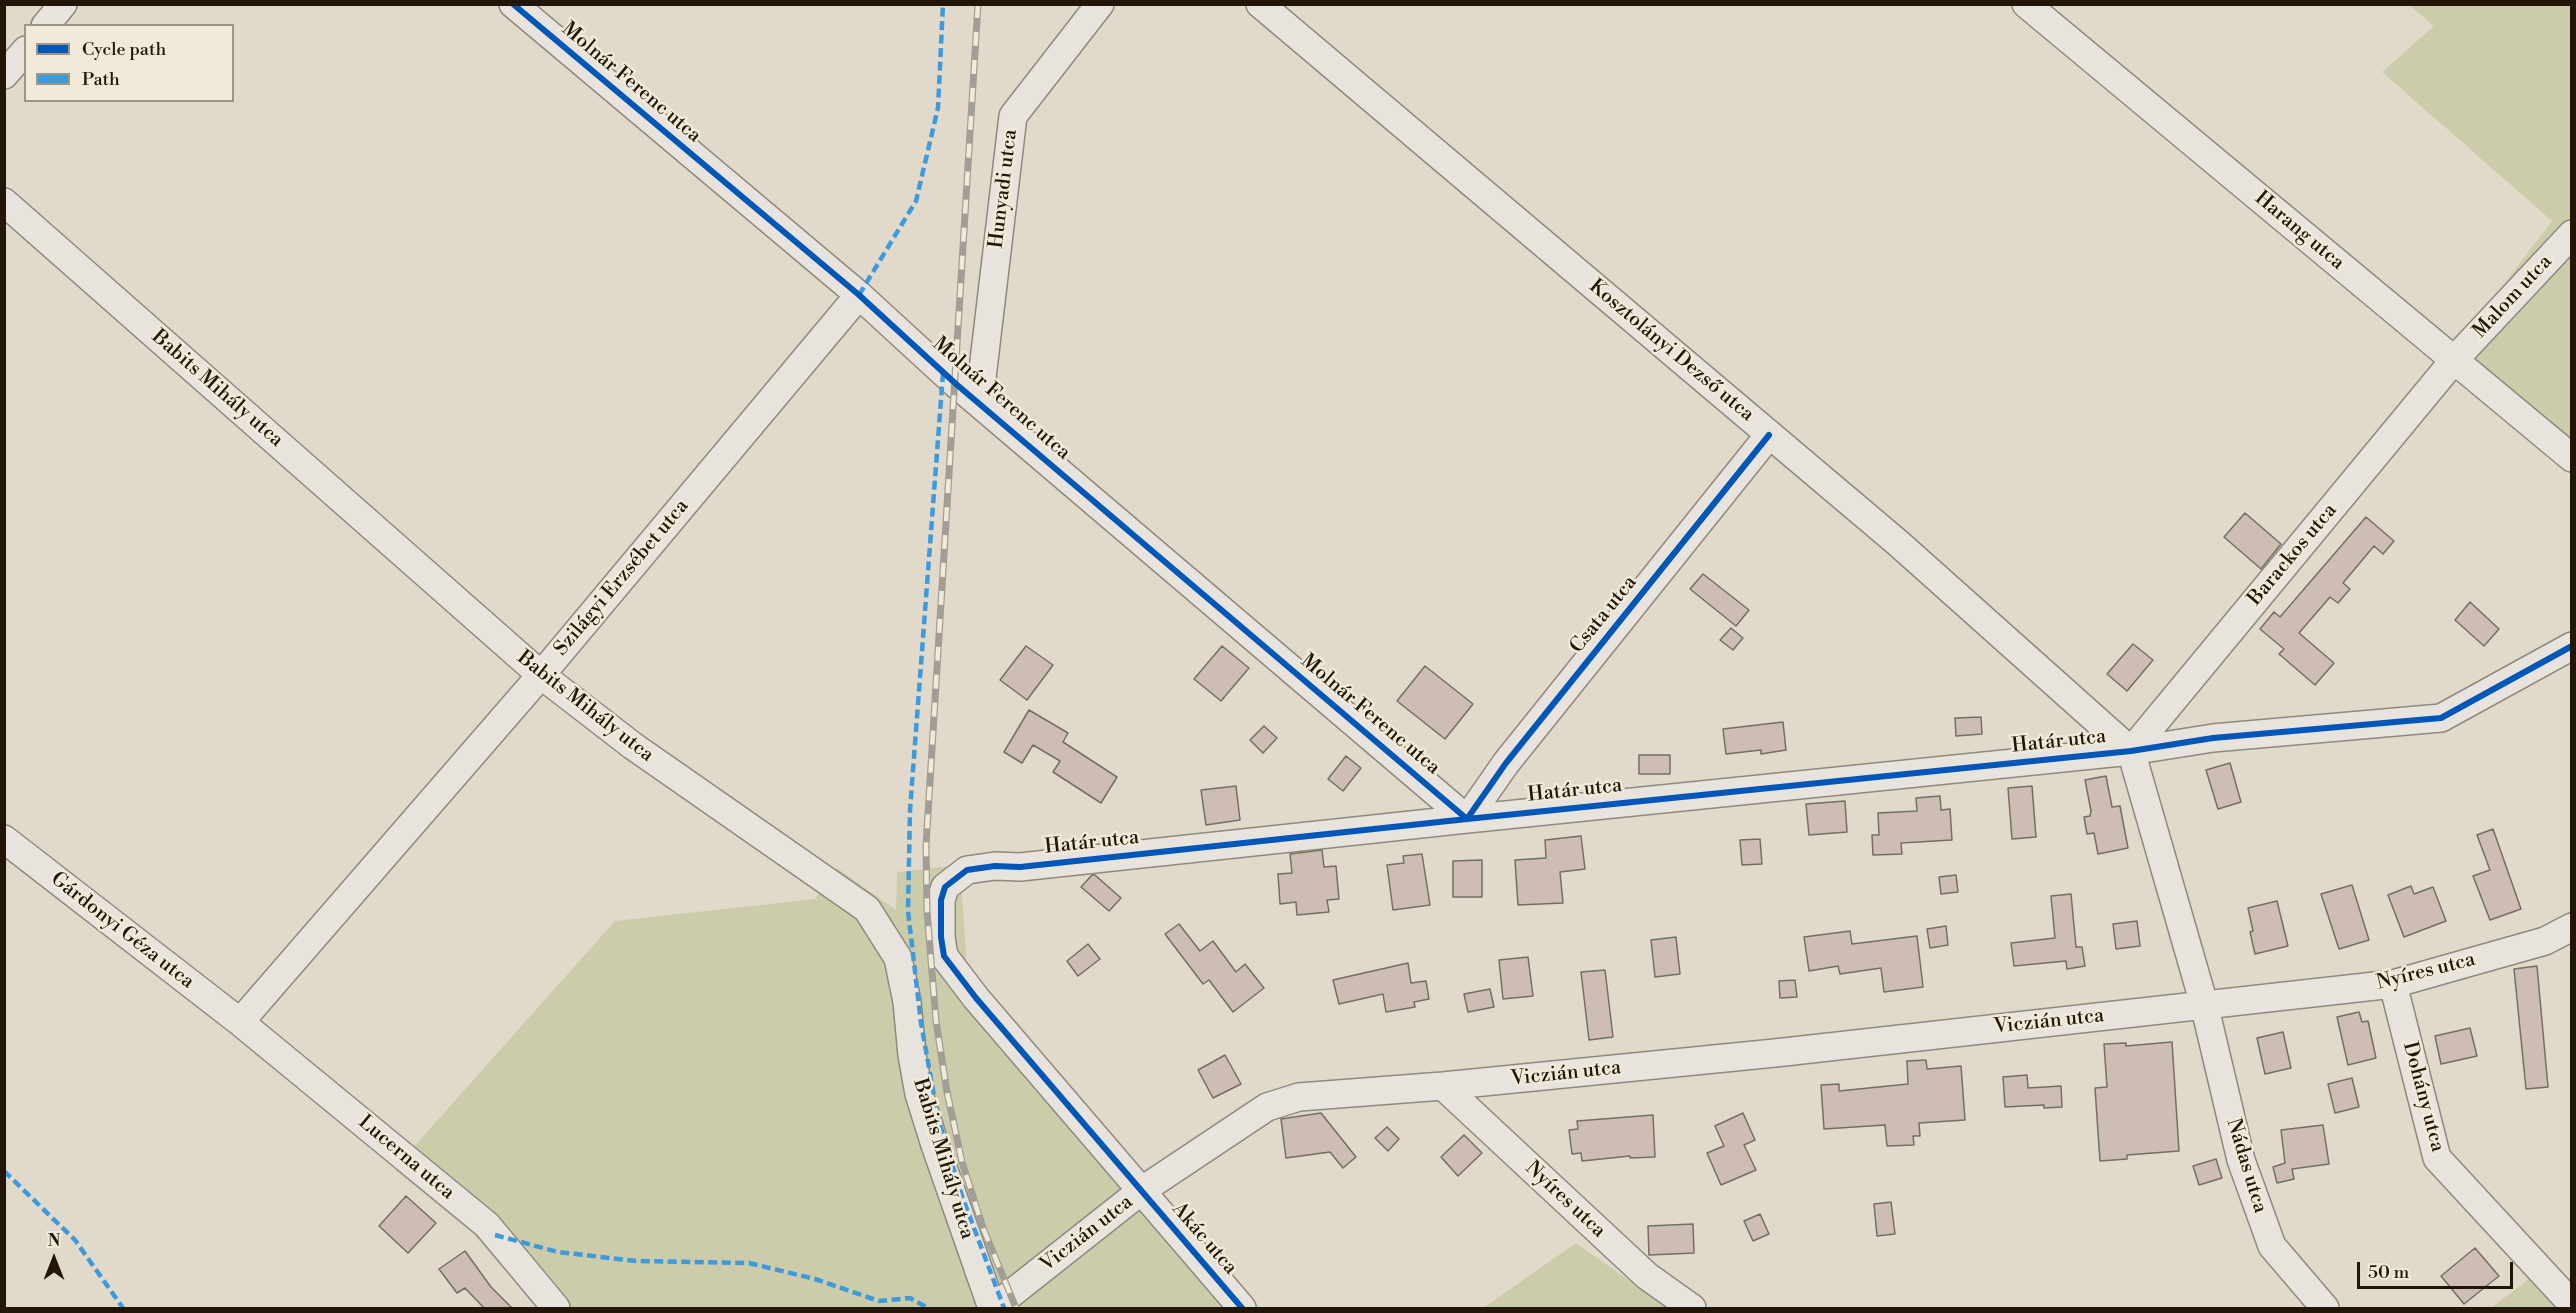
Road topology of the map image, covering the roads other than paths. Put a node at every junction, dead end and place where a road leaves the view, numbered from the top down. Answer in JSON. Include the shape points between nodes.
{"nodes":[{"id":1,"x":63,"y":4,"type":"edge"},
{"id":2,"x":513,"y":4,"type":"edge"},
{"id":3,"x":1100,"y":4,"type":"edge"},
{"id":4,"x":1260,"y":4,"type":"edge"},
{"id":5,"x":2026,"y":4,"type":"edge"},
{"id":6,"x":47,"y":24,"type":"edge"},
{"id":7,"x":24,"y":52,"type":"edge"},
{"id":8,"x":4,"y":75,"type":"edge"},
{"id":9,"x":4,"y":202,"type":"edge"},
{"id":10,"x":2571,"y":234,"type":"edge"},
{"id":11,"x":859,"y":295,"type":"junction"},
{"id":12,"x":2455,"y":359,"type":"junction"},
{"id":13,"x":979,"y":403,"type":"junction"},
{"id":14,"x":1769,"y":435,"type":"junction"},
{"id":15,"x":2571,"y":458,"type":"edge"},
{"id":16,"x":2571,"y":646,"type":"edge"},
{"id":17,"x":541,"y":675,"type":"junction"},
{"id":18,"x":2131,"y":751,"type":"junction"},
{"id":19,"x":1467,"y":819,"type":"junction"},
{"id":20,"x":4,"y":839,"type":"edge"},
{"id":21,"x":2571,"y":927,"type":"edge"},
{"id":22,"x":2393,"y":984,"type":"junction"},
{"id":23,"x":2204,"y":1004,"type":"junction"},
{"id":24,"x":240,"y":1022,"type":"junction"},
{"id":25,"x":1443,"y":1086,"type":"junction"},
{"id":26,"x":1141,"y":1191,"type":"junction"},
{"id":27,"x":2571,"y":1304,"type":"edge"},
{"id":28,"x":556,"y":1308,"type":"edge"},
{"id":29,"x":992,"y":1308,"type":"edge"},
{"id":30,"x":1242,"y":1308,"type":"edge"},
{"id":31,"x":1692,"y":1308,"type":"edge"},
{"id":32,"x":2325,"y":1308,"type":"edge"}],
"edges":[{"from":1,"to":6,"type":"street"},
{"from":2,"to":11,"type":"street","name":"Molnár Ferenc utca"},
{"from":3,"to":13,"type":"street","name":"Hunyadi utca","via":[[1013,116]]},
{"from":4,"to":14,"type":"street","name":"Kosztolányi Dezső utca"},
{"from":5,"to":12,"type":"street","name":"Harang utca"},
{"from":7,"to":8,"type":"street"},
{"from":9,"to":17,"type":"street","name":"Babits Mihály utca"},
{"from":10,"to":12,"type":"street","name":"Malom utca"},
{"from":11,"to":13,"type":"street","name":"Molnár Ferenc utca"},
{"from":11,"to":17,"type":"street","name":"Szilágyi Erzsébet utca"},
{"from":12,"to":15,"type":"street","name":"Harang utca"},
{"from":12,"to":18,"type":"street","name":"Barackos utca"},
{"from":13,"to":19,"type":"street","name":"Molnár Ferenc utca"},
{"from":14,"to":18,"type":"street","name":"Kosztolányi Dezső utca","via":[[1898,543]]},
{"from":14,"to":19,"type":"street","name":"Csata utca","via":[[1506,763]]},
{"from":16,"to":18,"type":"street","name":"Határ utca","via":[[2441,718],[2214,738]]},
{"from":17,"to":24,"type":"street","name":"Szilágyi Erzsébet utca"},
{"from":17,"to":29,"type":"street","name":"Babits Mihály utca","via":[[633,746],[867,909],[898,958],[919,1094]]},
{"from":18,"to":19,"type":"street","name":"Határ utca"},
{"from":18,"to":23,"type":"street","name":"Határ utca"},
{"from":19,"to":26,"type":"street","name":"Határ utca","via":[[1020,867],[995,866],[967,870],[945,887],[940,900],[944,956]]},
{"from":20,"to":24,"type":"street","name":"Gárdonyi Géza utca"},
{"from":21,"to":22,"type":"street","name":"Nyíres utca","via":[[2545,941]]},
{"from":22,"to":23,"type":"street","name":"Nyíres utca"},
{"from":22,"to":27,"type":"street","name":"Dohány utca","via":[[2437,1158]]},
{"from":23,"to":25,"type":"street","name":"Viczián utca"},
{"from":23,"to":32,"type":"street","name":"Nádas utca","via":[[2241,1160],[2272,1246]]},
{"from":24,"to":28,"type":"street","name":"Lucerna utca","via":[[487,1225]]},
{"from":25,"to":26,"type":"street","name":"Viczián utca","via":[[1280,1101]]},
{"from":25,"to":31,"type":"street","name":"Nyíres utca","via":[[1647,1276]]},
{"from":26,"to":29,"type":"street","name":"Viczián utca"},
{"from":26,"to":30,"type":"street","name":"Akác utca"}]}
